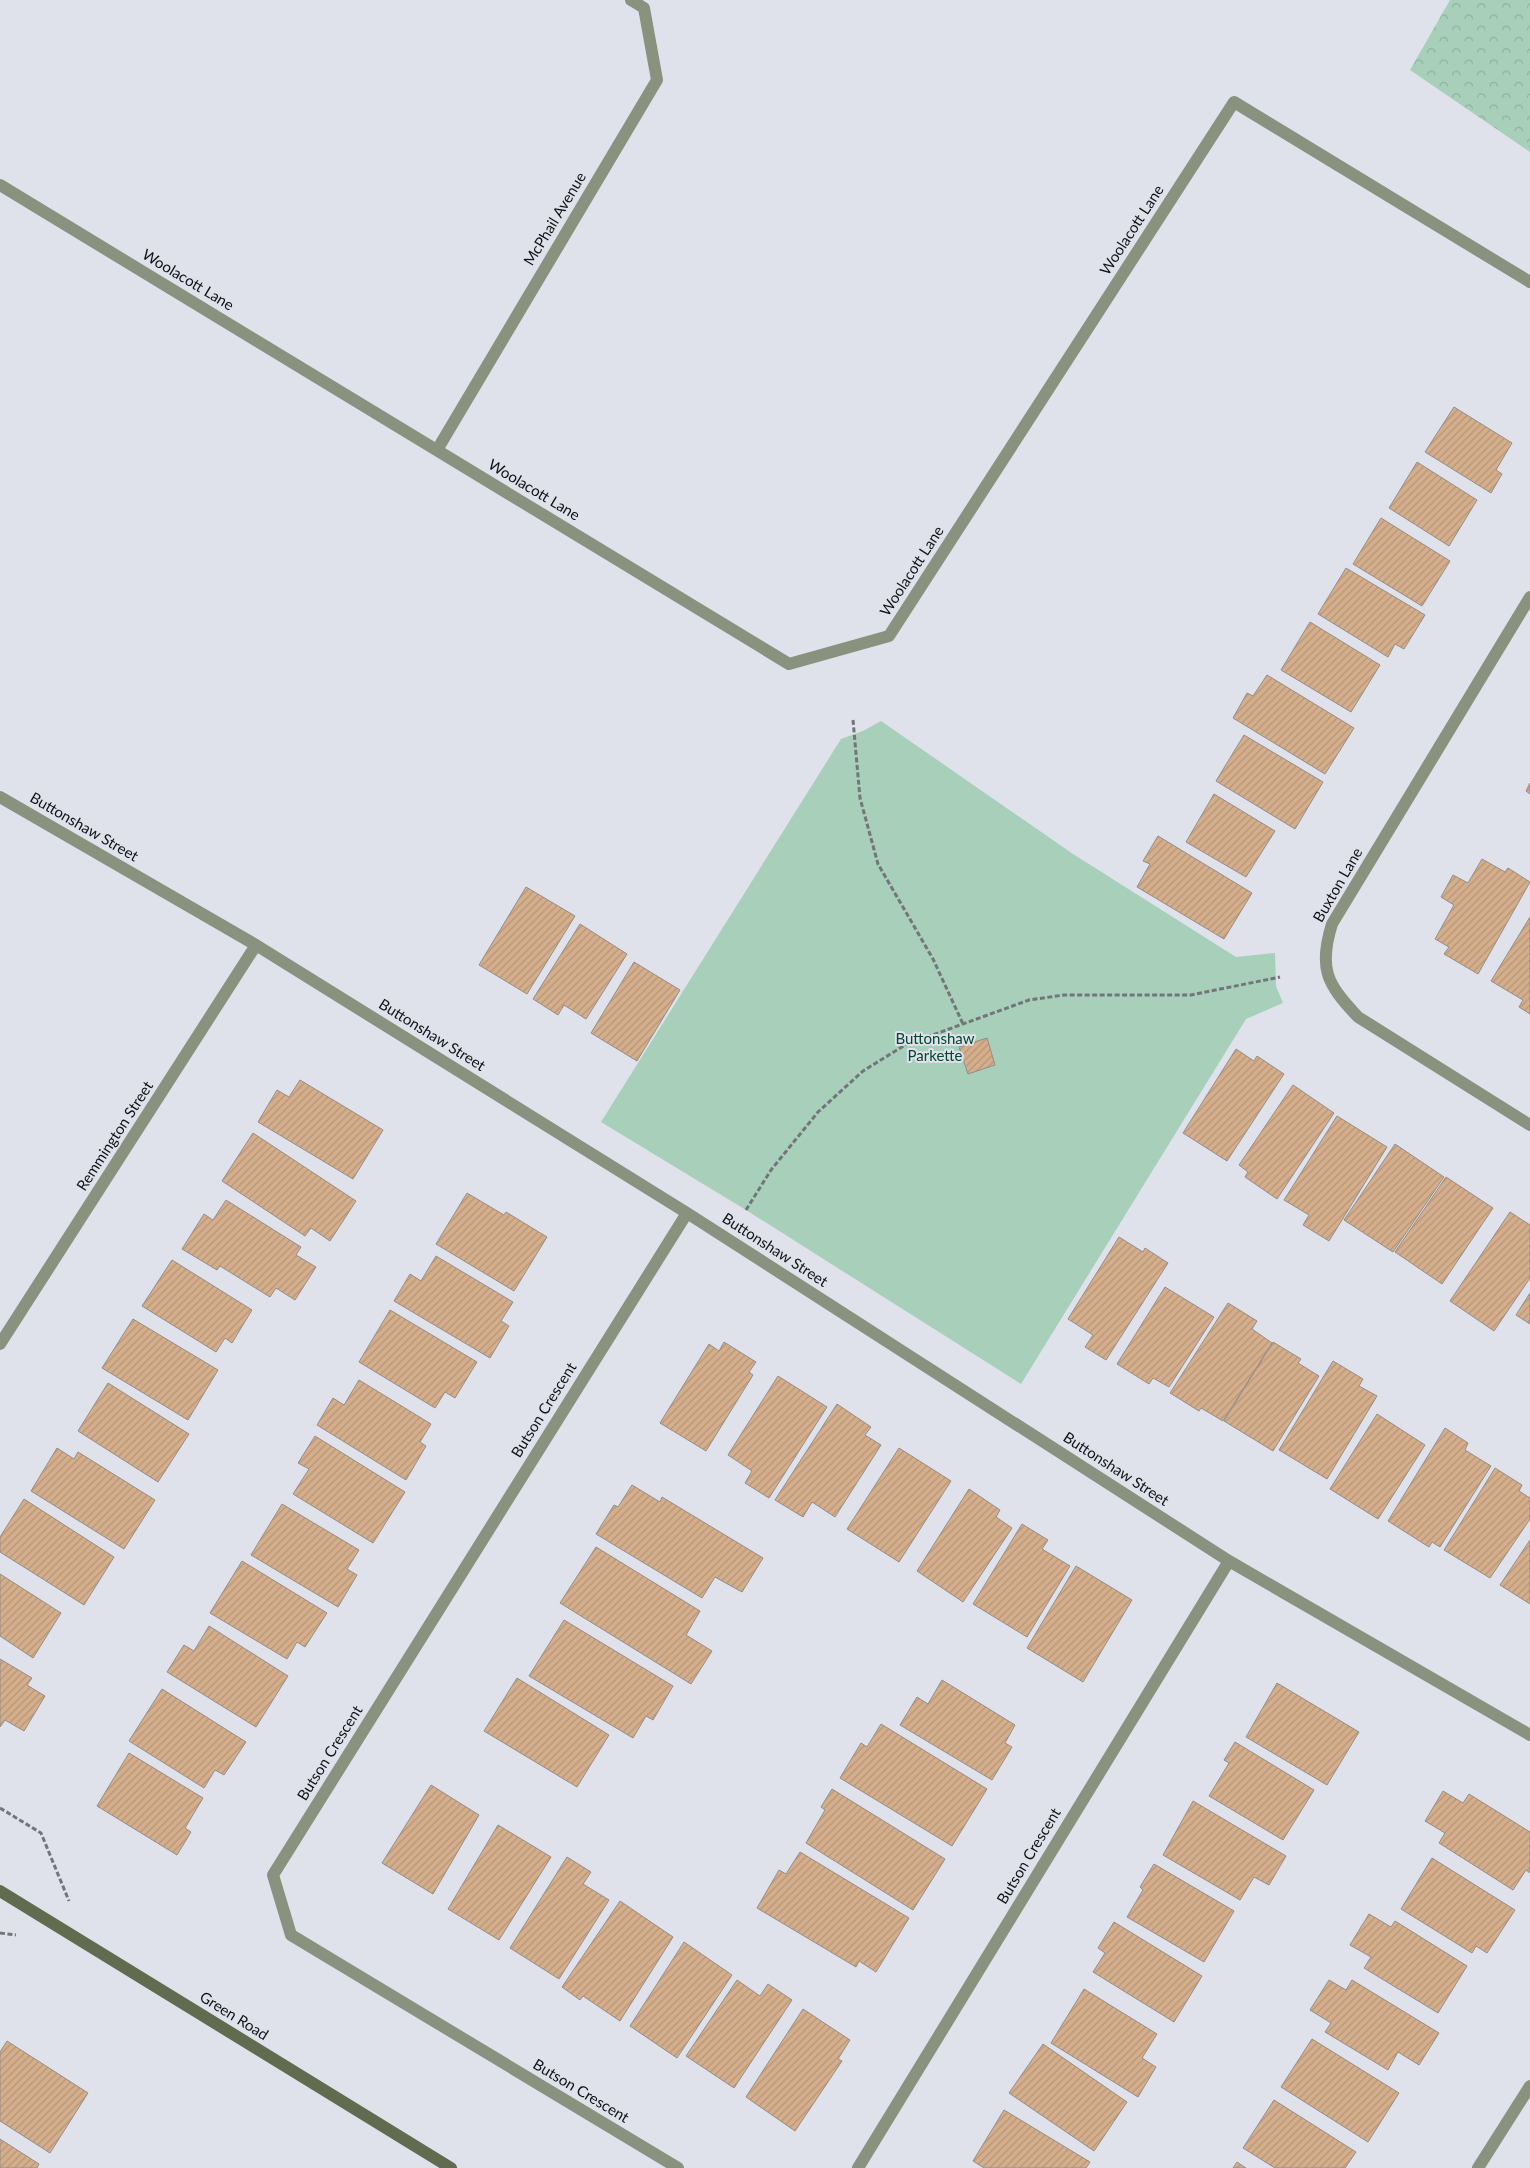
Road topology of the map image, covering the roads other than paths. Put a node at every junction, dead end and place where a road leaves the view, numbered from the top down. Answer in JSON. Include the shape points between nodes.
{"nodes":[{"id":1,"x":631,"y":0,"type":"edge"},
{"id":2,"x":0,"y":185,"type":"edge"},
{"id":3,"x":1530,"y":282,"type":"edge"},
{"id":4,"x":437,"y":450,"type":"junction"},
{"id":5,"x":1530,"y":597,"type":"edge"},
{"id":6,"x":0,"y":797,"type":"edge"},
{"id":7,"x":256,"y":945,"type":"junction"},
{"id":8,"x":1530,"y":1125,"type":"edge"},
{"id":9,"x":687,"y":1213,"type":"junction"},
{"id":10,"x":0,"y":1344,"type":"edge"},
{"id":11,"x":1229,"y":1562,"type":"junction"},
{"id":12,"x":1530,"y":1736,"type":"edge"},
{"id":13,"x":0,"y":1891,"type":"edge"},
{"id":14,"x":1530,"y":2086,"type":"edge"},
{"id":15,"x":451,"y":2168,"type":"edge"},
{"id":16,"x":678,"y":2168,"type":"edge"},
{"id":17,"x":858,"y":2168,"type":"edge"},
{"id":18,"x":1478,"y":2168,"type":"edge"}],
"edges":[{"from":1,"to":4,"type":"street","name":"McPhail Avenue","via":[[644,8],[657,80]]},
{"from":2,"to":4,"type":"street","name":"Woolacott Lane"},
{"from":3,"to":4,"type":"street","name":"Woolacott Lane","via":[[1234,102],[890,636],[790,664]]},
{"from":5,"to":8,"type":"street","name":"Buxton Lane","via":[[1332,924],[1324,948],[1326,972],[1337,995],[1358,1017]]},
{"from":6,"to":7,"type":"street","name":"Buttonshaw Street"},
{"from":7,"to":9,"type":"street","name":"Buttonshaw Street"},
{"from":7,"to":10,"type":"street","name":"Remmington Street"},
{"from":9,"to":11,"type":"street","name":"Buttonshaw Street"},
{"from":9,"to":16,"type":"street","name":"Butson Crescent","via":[[273,1875],[291,1935]]},
{"from":11,"to":12,"type":"street","name":"Buttonshaw Street"},
{"from":11,"to":17,"type":"street","name":"Butson Crescent"},
{"from":13,"to":15,"type":"street","name":"Green Road"},
{"from":14,"to":18,"type":"street"}]}
